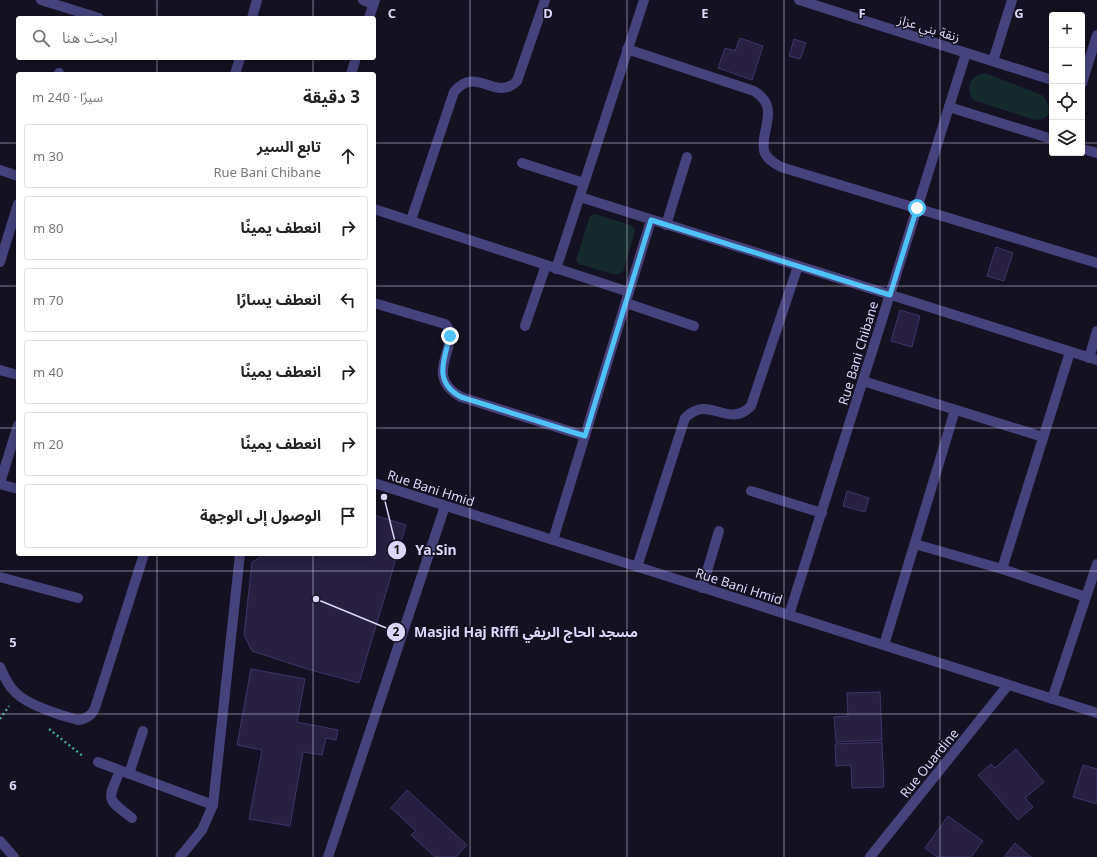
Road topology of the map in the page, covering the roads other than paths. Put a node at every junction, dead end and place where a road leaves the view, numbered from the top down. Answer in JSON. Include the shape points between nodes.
{"nodes":[{"id":1,"x":41,"y":0,"type":"edge"},
{"id":2,"x":257,"y":0,"type":"edge"},
{"id":3,"x":363,"y":0,"type":"edge"},
{"id":4,"x":545,"y":0,"type":"edge"},
{"id":5,"x":644,"y":0,"type":"edge"},
{"id":6,"x":798,"y":0,"type":"edge"},
{"id":7,"x":1012,"y":0,"type":"edge"},
{"id":8,"x":374,"y":2,"type":"edge"},
{"id":9,"x":93,"y":16,"type":"edge"},
{"id":10,"x":253,"y":16,"type":"edge"},
{"id":11,"x":370,"y":16,"type":"edge"},
{"id":12,"x":1097,"y":35,"type":"edge"},
{"id":13,"x":627,"y":50,"type":"junction"},
{"id":14,"x":966,"y":53,"type":"junction"},
{"id":15,"x":236,"y":60,"type":"edge"},
{"id":16,"x":355,"y":60,"type":"edge"},
{"id":17,"x":992,"y":61,"type":"junction"},
{"id":18,"x":235,"y":72,"type":"edge"},
{"id":19,"x":352,"y":72,"type":"edge"},
{"id":20,"x":1085,"y":73,"type":"edge"},
{"id":21,"x":1049,"y":79,"type":"edge"},
{"id":22,"x":949,"y":107,"type":"junction"},
{"id":23,"x":1049,"y":138,"type":"edge"},
{"id":24,"x":1085,"y":150,"type":"edge"},
{"id":25,"x":1097,"y":154,"type":"edge"},
{"id":26,"x":687,"y":157,"type":"dead end"},
{"id":27,"x":522,"y":163,"type":"dead end"},
{"id":28,"x":0,"y":170,"type":"edge"},
{"id":29,"x":16,"y":175,"type":"edge"},
{"id":30,"x":584,"y":183,"type":"junction"},
{"id":31,"x":580,"y":197,"type":"junction"},
{"id":32,"x":917,"y":208,"type":"junction"},
{"id":33,"x":376,"y":209,"type":"edge"},
{"id":34,"x":16,"y":210,"type":"edge"},
{"id":35,"x":411,"y":220,"type":"junction"},
{"id":36,"x":651,"y":220,"type":"junction"},
{"id":37,"x":666,"y":225,"type":"junction"},
{"id":38,"x":0,"y":262,"type":"edge"},
{"id":39,"x":1097,"y":263,"type":"edge"},
{"id":40,"x":546,"y":265,"type":"junction"},
{"id":41,"x":798,"y":266,"type":"junction"},
{"id":42,"x":556,"y":269,"type":"junction"},
{"id":43,"x":629,"y":292,"type":"junction"},
{"id":44,"x":890,"y":295,"type":"junction"},
{"id":45,"x":626,"y":303,"type":"junction"},
{"id":46,"x":376,"y":304,"type":"edge"},
{"id":47,"x":525,"y":326,"type":"dead end"},
{"id":48,"x":694,"y":326,"type":"dead end"},
{"id":49,"x":1097,"y":331,"type":"edge"},
{"id":50,"x":1070,"y":352,"type":"junction"},
{"id":51,"x":1093,"y":359,"type":"edge"},
{"id":52,"x":0,"y":370,"type":"edge"},
{"id":53,"x":16,"y":374,"type":"edge"},
{"id":54,"x":863,"y":381,"type":"junction"},
{"id":55,"x":955,"y":410,"type":"junction"},
{"id":56,"x":16,"y":431,"type":"edge"},
{"id":57,"x":585,"y":436,"type":"junction"},
{"id":58,"x":1043,"y":437,"type":"junction"},
{"id":59,"x":0,"y":483,"type":"edge"},
{"id":60,"x":376,"y":484,"type":"edge"},
{"id":61,"x":16,"y":488,"type":"edge"},
{"id":62,"x":751,"y":491,"type":"dead end"},
{"id":63,"x":445,"y":506,"type":"junction"},
{"id":64,"x":822,"y":513,"type":"junction"},
{"id":65,"x":719,"y":531,"type":"dead end"},
{"id":66,"x":553,"y":540,"type":"junction"},
{"id":67,"x":915,"y":544,"type":"junction"},
{"id":68,"x":143,"y":556,"type":"edge"},
{"id":69,"x":238,"y":556,"type":"edge"},
{"id":70,"x":1097,"y":564,"type":"edge"},
{"id":71,"x":637,"y":567,"type":"junction"},
{"id":72,"x":1002,"y":570,"type":"junction"},
{"id":73,"x":0,"y":577,"type":"edge"},
{"id":74,"x":702,"y":588,"type":"junction"},
{"id":75,"x":1086,"y":597,"type":"junction"},
{"id":76,"x":78,"y":598,"type":"dead end"},
{"id":77,"x":789,"y":615,"type":"junction"},
{"id":78,"x":884,"y":645,"type":"junction"},
{"id":79,"x":0,"y":667,"type":"edge"},
{"id":80,"x":1008,"y":684,"type":"junction"},
{"id":81,"x":1052,"y":699,"type":"junction"},
{"id":82,"x":1097,"y":713,"type":"edge"},
{"id":83,"x":143,"y":731,"type":"dead end"},
{"id":84,"x":98,"y":762,"type":"road end"},
{"id":85,"x":124,"y":772,"type":"junction"},
{"id":86,"x":213,"y":805,"type":"junction"},
{"id":87,"x":132,"y":818,"type":"dead end"},
{"id":88,"x":0,"y":841,"type":"edge"},
{"id":89,"x":14,"y":857,"type":"edge"},
{"id":90,"x":180,"y":857,"type":"edge"},
{"id":91,"x":328,"y":857,"type":"edge"},
{"id":92,"x":870,"y":857,"type":"edge"}],
"edges":[{"from":1,"to":9,"type":"street"},
{"from":2,"to":10,"type":"street"},
{"from":3,"to":8,"type":"street"},
{"from":4,"to":35,"type":"street","via":[[518,81],[512,86],[500,88],[469,81],[454,92]]},
{"from":5,"to":13,"type":"street"},
{"from":6,"to":14,"type":"street","name":"زنقة بني عزاز"},
{"from":7,"to":17,"type":"street"},
{"from":8,"to":11,"type":"street"},
{"from":12,"to":20,"type":"street"},
{"from":13,"to":30,"type":"street"},
{"from":13,"to":32,"type":"street","via":[[760,95],[765,100],[769,112],[764,150],[776,164]]},
{"from":14,"to":17,"type":"street","name":"زنقة بني عزاز"},
{"from":14,"to":22,"type":"street","name":"Rue Bani Chibane"},
{"from":15,"to":18,"type":"street"},
{"from":16,"to":19,"type":"street"},
{"from":17,"to":21,"type":"street","name":"زنقة بني عزاز"},
{"from":22,"to":23,"type":"street"},
{"from":22,"to":32,"type":"street","name":"Rue Bani Chibane"},
{"from":24,"to":25,"type":"street"},
{"from":26,"to":37,"type":"street"},
{"from":27,"to":30,"type":"street"},
{"from":28,"to":29,"type":"street"},
{"from":30,"to":31,"type":"street"},
{"from":31,"to":36,"type":"street"},
{"from":31,"to":42,"type":"street"},
{"from":32,"to":39,"type":"street"},
{"from":32,"to":44,"type":"street","name":"Rue Bani Chibane"},
{"from":33,"to":35,"type":"street"},
{"from":34,"to":38,"type":"street"},
{"from":35,"to":40,"type":"street"},
{"from":36,"to":37,"type":"street"},
{"from":36,"to":43,"type":"street"},
{"from":37,"to":41,"type":"street"},
{"from":40,"to":42,"type":"street"},
{"from":40,"to":47,"type":"street"},
{"from":41,"to":44,"type":"street"},
{"from":41,"to":71,"type":"street","via":[[751,406],[738,415],[705,408],[697,409],[685,418]]},
{"from":42,"to":43,"type":"street"},
{"from":43,"to":45,"type":"street"},
{"from":44,"to":50,"type":"street"},
{"from":44,"to":54,"type":"street","name":"Rue Bani Chibane"},
{"from":45,"to":48,"type":"street"},
{"from":45,"to":57,"type":"street"},
{"from":46,"to":57,"type":"street","via":[[448,327],[450,336],[442,368],[448,388],[454,394]]},
{"from":49,"to":51,"type":"street"},
{"from":50,"to":51,"type":"street"},
{"from":50,"to":58,"type":"street"},
{"from":52,"to":53,"type":"street"},
{"from":54,"to":55,"type":"street"},
{"from":54,"to":64,"type":"street","name":"Rue Bani Chibane"},
{"from":55,"to":58,"type":"street"},
{"from":55,"to":67,"type":"street"},
{"from":56,"to":59,"type":"street"},
{"from":57,"to":66,"type":"street"},
{"from":58,"to":72,"type":"street"},
{"from":59,"to":61,"type":"street"},
{"from":60,"to":63,"type":"street","name":"Rue Bani Hmid"},
{"from":62,"to":64,"type":"street"},
{"from":63,"to":66,"type":"street","name":"Rue Bani Hmid"},
{"from":63,"to":91,"type":"street"},
{"from":64,"to":77,"type":"street","name":"Rue Bani Chibane"},
{"from":65,"to":74,"type":"street"},
{"from":66,"to":71,"type":"street","name":"Rue Bani Hmid"},
{"from":67,"to":72,"type":"street"},
{"from":67,"to":78,"type":"street"},
{"from":68,"to":79,"type":"street","via":[[95,708],[89,717],[84,720],[74,719],[28,702],[11,688]]},
{"from":69,"to":86,"type":"street"},
{"from":70,"to":75,"type":"street"},
{"from":71,"to":74,"type":"street","name":"Rue Bani Hmid"},
{"from":72,"to":75,"type":"street"},
{"from":73,"to":76,"type":"street"},
{"from":74,"to":77,"type":"street","name":"Rue Bani Hmid"},
{"from":75,"to":81,"type":"street"},
{"from":77,"to":78,"type":"street","name":"Rue Bani Hmid"},
{"from":78,"to":80,"type":"street","name":"Rue Bani Hmid"},
{"from":80,"to":81,"type":"street","name":"Rue Bani Hmid"},
{"from":80,"to":92,"type":"street","name":"Rue Ouardine"},
{"from":81,"to":82,"type":"street","name":"Rue Bani Hmid"},
{"from":83,"to":85,"type":"street"},
{"from":84,"to":85,"type":"street"},
{"from":85,"to":86,"type":"street"},
{"from":85,"to":87,"type":"street","via":[[110,793],[111,800]]},
{"from":86,"to":90,"type":"street","via":[[202,830]]},
{"from":88,"to":89,"type":"street"}]}
